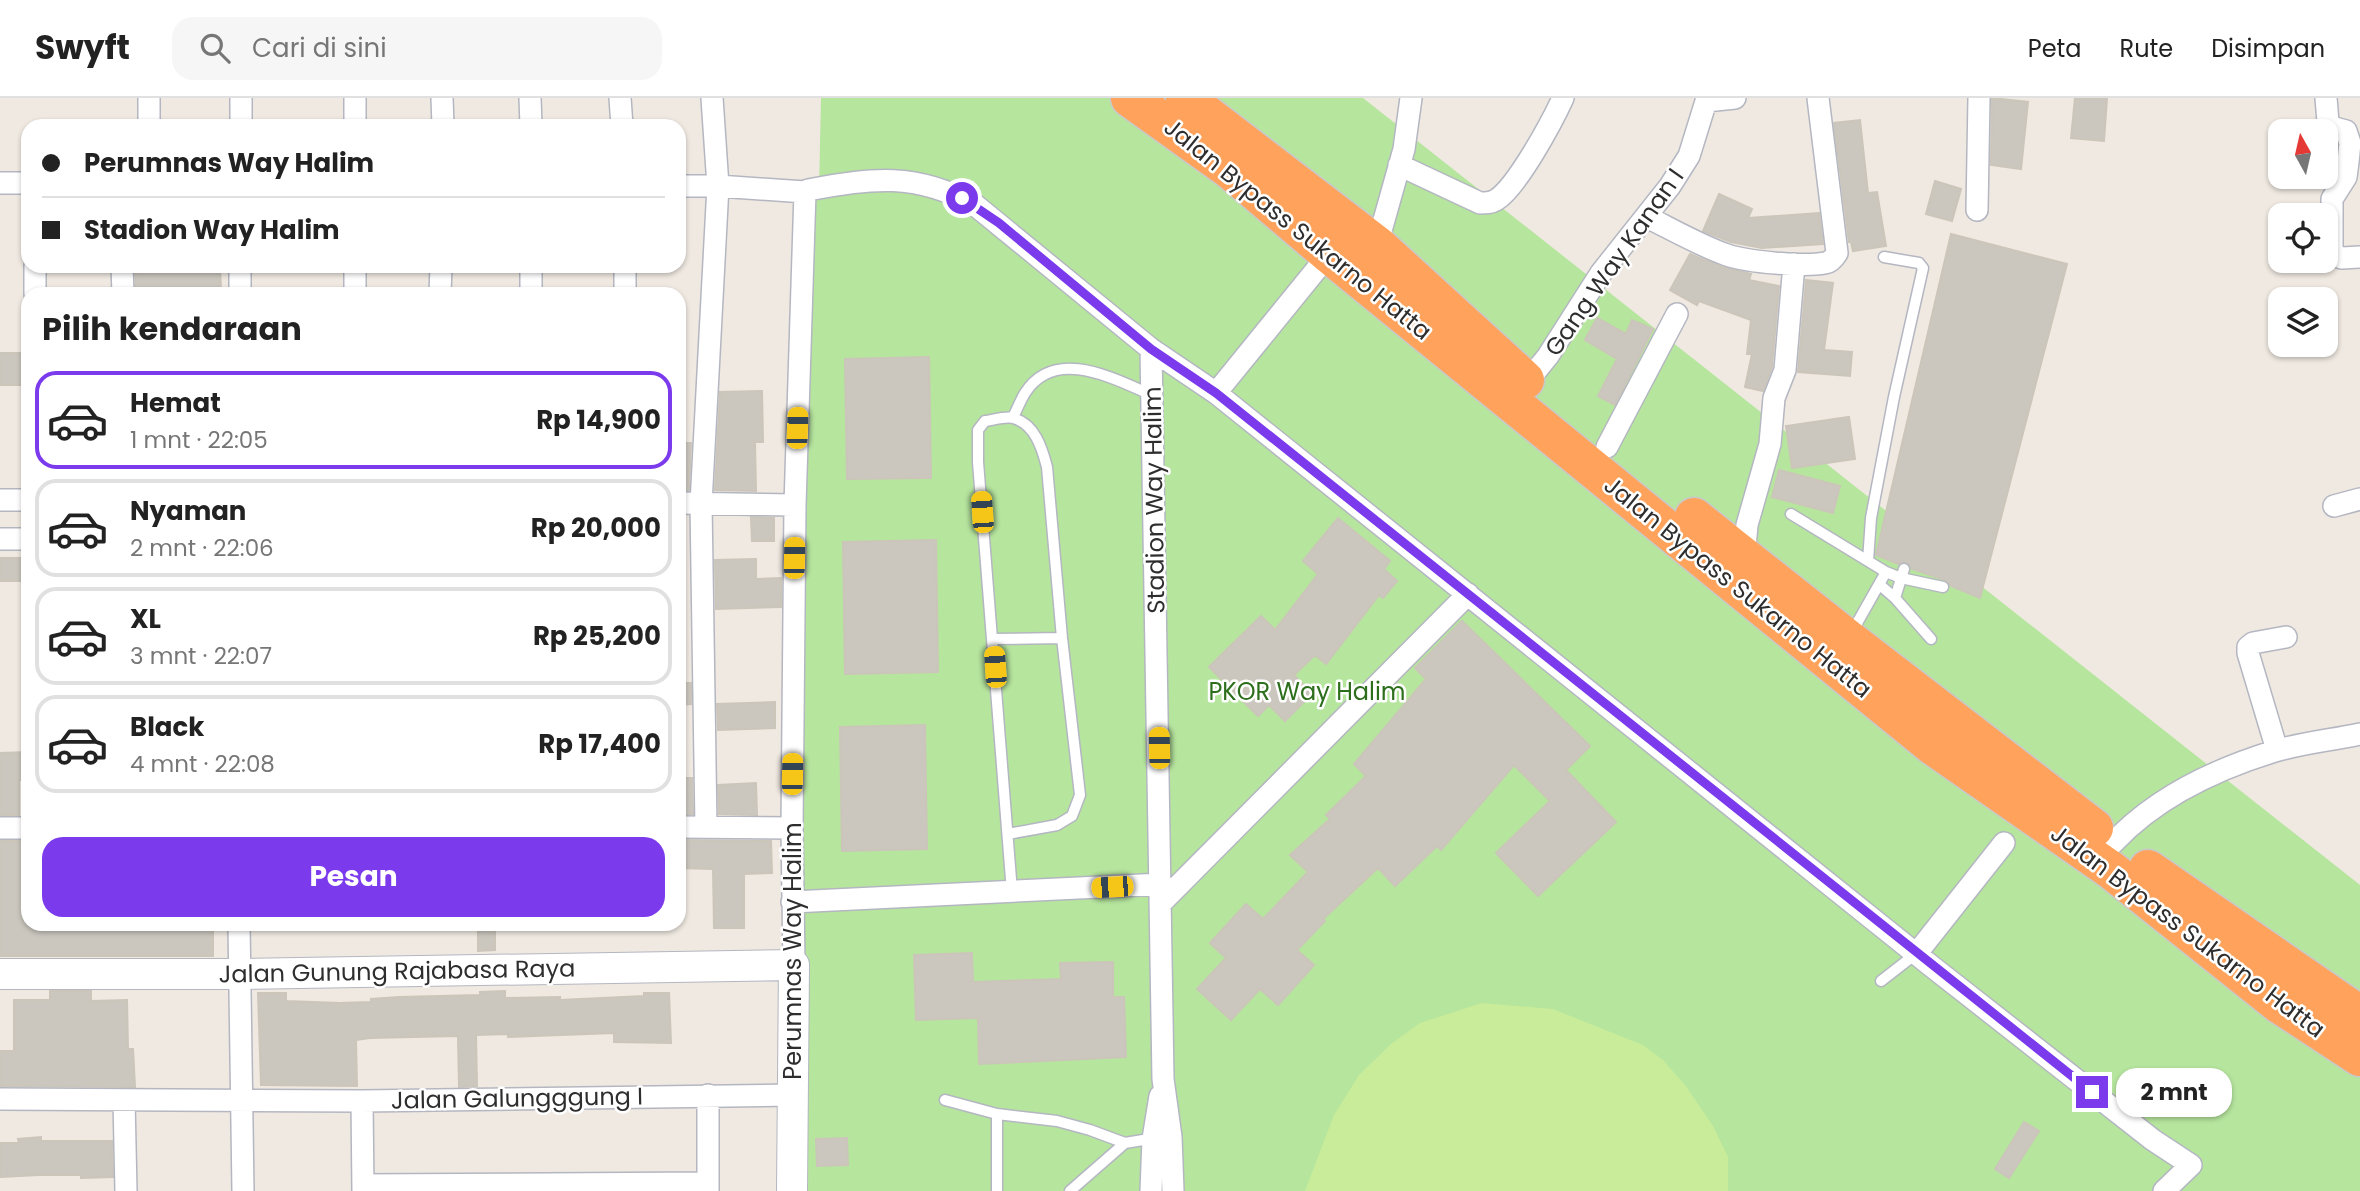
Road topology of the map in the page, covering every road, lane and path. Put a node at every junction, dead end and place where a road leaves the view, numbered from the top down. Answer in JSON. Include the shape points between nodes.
{"nodes":[{"id":1,"x":149,"y":98,"type":"edge"},
{"id":2,"x":241,"y":98,"type":"edge"},
{"id":3,"x":355,"y":98,"type":"edge"},
{"id":4,"x":442,"y":98,"type":"edge"},
{"id":5,"x":530,"y":98,"type":"edge"},
{"id":6,"x":620,"y":98,"type":"edge"},
{"id":7,"x":712,"y":98,"type":"edge"},
{"id":8,"x":1130,"y":98,"type":"edge"},
{"id":9,"x":1185,"y":98,"type":"edge"},
{"id":10,"x":1411,"y":98,"type":"edge"},
{"id":11,"x":1563,"y":98,"type":"edge"},
{"id":12,"x":1735,"y":98,"type":"edge"},
{"id":13,"x":1818,"y":98,"type":"edge"},
{"id":14,"x":1979,"y":98,"type":"edge"},
{"id":15,"x":2326,"y":98,"type":"edge"},
{"id":16,"x":1706,"y":99,"type":"edge"},
{"id":17,"x":149,"y":119,"type":"edge"},
{"id":18,"x":241,"y":119,"type":"edge"},
{"id":19,"x":355,"y":119,"type":"edge"},
{"id":20,"x":443,"y":119,"type":"edge"},
{"id":21,"x":531,"y":119,"type":"edge"},
{"id":22,"x":622,"y":119,"type":"edge"},
{"id":23,"x":1399,"y":165,"type":"junction"},
{"id":24,"x":0,"y":183,"type":"edge"},
{"id":25,"x":21,"y":183,"type":"edge"},
{"id":26,"x":686,"y":186,"type":"edge"},
{"id":27,"x":718,"y":186,"type":"junction"},
{"id":28,"x":805,"y":192,"type":"junction"},
{"id":29,"x":1978,"y":210,"type":"dead end"},
{"id":30,"x":1647,"y":217,"type":"junction"},
{"id":31,"x":1377,"y":245,"type":"junction"},
{"id":32,"x":1329,"y":254,"type":"junction"},
{"id":33,"x":1884,"y":257,"type":"dead end"},
{"id":34,"x":2360,"y":257,"type":"edge"},
{"id":35,"x":1794,"y":264,"type":"junction"},
{"id":36,"x":1677,"y":314,"type":"dead end"},
{"id":37,"x":1151,"y":349,"type":"junction"},
{"id":38,"x":1527,"y":382,"type":"junction"},
{"id":39,"x":1216,"y":393,"type":"junction"},
{"id":40,"x":1152,"y":395,"type":"junction"},
{"id":41,"x":1013,"y":417,"type":"junction"},
{"id":42,"x":1607,"y":447,"type":"junction"},
{"id":43,"x":2360,"y":499,"type":"edge"},
{"id":44,"x":0,"y":500,"type":"edge"},
{"id":45,"x":21,"y":500,"type":"edge"},
{"id":46,"x":686,"y":503,"type":"edge"},
{"id":47,"x":701,"y":504,"type":"junction"},
{"id":48,"x":795,"y":505,"type":"junction"},
{"id":49,"x":2334,"y":506,"type":"dead end"},
{"id":50,"x":1791,"y":514,"type":"dead end"},
{"id":51,"x":0,"y":539,"type":"edge"},
{"id":52,"x":21,"y":539,"type":"edge"},
{"id":53,"x":1744,"y":558,"type":"junction"},
{"id":54,"x":1868,"y":561,"type":"junction"},
{"id":55,"x":1886,"y":572,"type":"junction"},
{"id":56,"x":1902,"y":573,"type":"junction"},
{"id":57,"x":1880,"y":585,"type":"junction"},
{"id":58,"x":1943,"y":587,"type":"dead end"},
{"id":59,"x":1468,"y":594,"type":"junction"},
{"id":60,"x":1895,"y":597,"type":"junction"},
{"id":61,"x":2286,"y":637,"type":"dead end"},
{"id":62,"x":1062,"y":638,"type":"junction"},
{"id":63,"x":992,"y":639,"type":"junction"},
{"id":64,"x":1848,"y":639,"type":"junction"},
{"id":65,"x":1931,"y":639,"type":"dead end"},
{"id":66,"x":2360,"y":734,"type":"edge"},
{"id":67,"x":2277,"y":750,"type":"junction"},
{"id":68,"x":686,"y":827,"type":"edge"},
{"id":69,"x":706,"y":827,"type":"junction"},
{"id":70,"x":0,"y":828,"type":"edge"},
{"id":71,"x":21,"y":828,"type":"edge"},
{"id":72,"x":792,"y":828,"type":"junction"},
{"id":73,"x":1007,"y":834,"type":"junction"},
{"id":74,"x":2004,"y":843,"type":"dead end"},
{"id":75,"x":2113,"y":843,"type":"junction"},
{"id":76,"x":1012,"y":892,"type":"junction"},
{"id":77,"x":1162,"y":893,"type":"junction"},
{"id":78,"x":792,"y":902,"type":"junction"},
{"id":79,"x":239,"y":931,"type":"edge"},
{"id":80,"x":1917,"y":953,"type":"junction"},
{"id":81,"x":794,"y":965,"type":"junction"},
{"id":82,"x":0,"y":974,"type":"edge"},
{"id":83,"x":240,"y":974,"type":"junction"},
{"id":84,"x":1881,"y":981,"type":"dead end"},
{"id":85,"x":2360,"y":1015,"type":"edge"},
{"id":86,"x":2360,"y":1057,"type":"edge"},
{"id":87,"x":708,"y":1095,"type":"junction"},
{"id":88,"x":792,"y":1095,"type":"junction"},
{"id":89,"x":0,"y":1099,"type":"edge"},
{"id":90,"x":124,"y":1100,"type":"junction"},
{"id":91,"x":242,"y":1100,"type":"junction"},
{"id":92,"x":945,"y":1100,"type":"dead end"},
{"id":93,"x":362,"y":1101,"type":"junction"},
{"id":94,"x":997,"y":1114,"type":"junction"},
{"id":95,"x":1162,"y":1138,"type":"junction"},
{"id":96,"x":1125,"y":1143,"type":"junction"},
{"id":97,"x":708,"y":1187,"type":"edge"},
{"id":98,"x":363,"y":1188,"type":"edge"},
{"id":99,"x":126,"y":1191,"type":"edge"},
{"id":100,"x":243,"y":1191,"type":"edge"},
{"id":101,"x":792,"y":1191,"type":"edge"},
{"id":102,"x":997,"y":1191,"type":"edge"},
{"id":103,"x":1070,"y":1191,"type":"edge"},
{"id":104,"x":1151,"y":1191,"type":"edge"},
{"id":105,"x":1173,"y":1191,"type":"edge"},
{"id":106,"x":2164,"y":1191,"type":"edge"}],
"edges":[{"from":1,"to":17,"type":"street"},
{"from":2,"to":18,"type":"street"},
{"from":3,"to":19,"type":"street"},
{"from":4,"to":20,"type":"street"},
{"from":5,"to":21,"type":"street"},
{"from":6,"to":22,"type":"street"},
{"from":7,"to":27,"type":"street"},
{"from":8,"to":32,"type":"highway","name":"Jalan Bypass Sukarno Hatta","via":[[1229,169]]},
{"from":9,"to":31,"type":"highway","name":"Jalan Bypass Sukarno Hatta"},
{"from":10,"to":23,"type":"street"},
{"from":11,"to":23,"type":"street","via":[[1516,179],[1492,202],[1480,203]]},
{"from":12,"to":16,"type":"street"},
{"from":13,"to":35,"type":"street","via":[[1837,253],[1826,263]]},
{"from":14,"to":29,"type":"street"},
{"from":15,"to":34,"type":"street","via":[[2328,122],[2346,131],[2350,143],[2346,177],[2332,199],[2333,255]]},
{"from":16,"to":30,"type":"street","name":"Gang Way Kanan I","via":[[1689,156]]},
{"from":23,"to":31,"type":"street"},
{"from":24,"to":25,"type":"street"},
{"from":26,"to":27,"type":"street"},
{"from":27,"to":28,"type":"street"},
{"from":27,"to":47,"type":"street"},
{"from":28,"to":37,"type":"street","via":[[885,180],[950,191],[999,223]]},
{"from":28,"to":48,"type":"street","name":"Perumnas Way Halim"},
{"from":30,"to":35,"type":"street","via":[[1730,256]]},
{"from":30,"to":38,"type":"street","name":"Gang Way Kanan I","via":[[1601,273]]},
{"from":31,"to":38,"type":"highway","name":"Jalan Bypass Sukarno Hatta"},
{"from":32,"to":39,"type":"street"},
{"from":32,"to":86,"type":"highway","name":"Jalan Bypass Sukarno Hatta","via":[[1933,746],[2111,870],[2278,1004]]},
{"from":33,"to":54,"type":"lane","via":[[1919,263],[1923,268],[1871,517]]},
{"from":35,"to":53,"type":"street","via":[[1785,370],[1774,397],[1770,444],[1747,525]]},
{"from":36,"to":42,"type":"street"},
{"from":37,"to":39,"type":"street","name":"Stadion Way Halim"},
{"from":37,"to":40,"type":"street","name":"Stadion Way Halim"},
{"from":38,"to":42,"type":"highway","name":"Jalan Bypass Sukarno Hatta"},
{"from":39,"to":59,"type":"street","name":"Stadion Way Halim"},
{"from":40,"to":41,"type":"lane","via":[[1094,371],[1062,368],[1045,374],[1026,391]]},
{"from":40,"to":77,"type":"street","name":"Stadion Way Halim"},
{"from":41,"to":62,"type":"lane","via":[[1032,429],[1047,467]]},
{"from":41,"to":63,"type":"lane","via":[[985,421],[978,430]]},
{"from":42,"to":53,"type":"highway","name":"Jalan Bypass Sukarno Hatta"},
{"from":43,"to":49,"type":"street"},
{"from":44,"to":45,"type":"street"},
{"from":46,"to":47,"type":"street"},
{"from":47,"to":48,"type":"street"},
{"from":47,"to":69,"type":"street"},
{"from":48,"to":72,"type":"street","name":"Perumnas Way Halim"},
{"from":50,"to":54,"type":"lane"},
{"from":51,"to":52,"type":"street"},
{"from":53,"to":64,"type":"highway","name":"Jalan Bypass Sukarno Hatta"},
{"from":54,"to":55,"type":"lane"},
{"from":55,"to":56,"type":"lane"},
{"from":55,"to":57,"type":"lane"},
{"from":56,"to":58,"type":"lane"},
{"from":56,"to":60,"type":"lane"},
{"from":57,"to":60,"type":"lane"},
{"from":57,"to":64,"type":"lane"},
{"from":59,"to":77,"type":"street"},
{"from":59,"to":80,"type":"street","name":"Stadion Way Halim"},
{"from":60,"to":65,"type":"lane"},
{"from":61,"to":67,"type":"street","via":[[2248,647]]},
{"from":62,"to":63,"type":"lane"},
{"from":62,"to":73,"type":"lane","via":[[1080,795],[1072,816],[1057,825]]},
{"from":63,"to":73,"type":"lane"},
{"from":64,"to":75,"type":"highway","name":"Jalan Bypass Sukarno Hatta"},
{"from":66,"to":67,"type":"street"},
{"from":67,"to":75,"type":"street","via":[[2179,791],[2151,808]]},
{"from":68,"to":69,"type":"street"},
{"from":69,"to":72,"type":"street"},
{"from":70,"to":71,"type":"street"},
{"from":72,"to":78,"type":"street","name":"Perumnas Way Halim"},
{"from":73,"to":76,"type":"lane"},
{"from":74,"to":80,"type":"street"},
{"from":75,"to":85,"type":"highway","name":"Jalan Bypass Sukarno Hatta"},
{"from":76,"to":77,"type":"street"},
{"from":76,"to":78,"type":"street"},
{"from":77,"to":95,"type":"street","name":"Stadion Way Halim"},
{"from":78,"to":81,"type":"street","name":"Perumnas Way Halim"},
{"from":79,"to":83,"type":"street"},
{"from":80,"to":84,"type":"lane"},
{"from":80,"to":106,"type":"street","name":"Stadion Way Halim","via":[[2191,1165]]},
{"from":81,"to":83,"type":"street","name":"Jalan Gunung Rajabasa Raya"},
{"from":81,"to":88,"type":"street","name":"Perumnas Way Halim"},
{"from":82,"to":83,"type":"street","name":"Jalan Gunung Rajabasa Raya"},
{"from":83,"to":91,"type":"street"},
{"from":87,"to":88,"type":"street","name":"Jalan Galungggung I"},
{"from":87,"to":93,"type":"street","name":"Jalan Galungggung I"},
{"from":87,"to":97,"type":"street"},
{"from":88,"to":101,"type":"street","name":"Perumnas Way Halim"},
{"from":89,"to":90,"type":"street","name":"Jalan Galungggung I"},
{"from":90,"to":91,"type":"street","name":"Jalan Galungggung I"},
{"from":90,"to":99,"type":"street"},
{"from":91,"to":93,"type":"street","name":"Jalan Galungggung I"},
{"from":91,"to":100,"type":"street"},
{"from":92,"to":94,"type":"lane"},
{"from":93,"to":98,"type":"street"},
{"from":94,"to":96,"type":"lane","via":[[1058,1121]]},
{"from":94,"to":102,"type":"lane"},
{"from":95,"to":96,"type":"lane"},
{"from":95,"to":104,"type":"street","name":"Stadion Way Halim"},
{"from":95,"to":105,"type":"street","name":"Stadion Way Halim"},
{"from":96,"to":103,"type":"lane"},
{"from":97,"to":98,"type":"street"}]}
